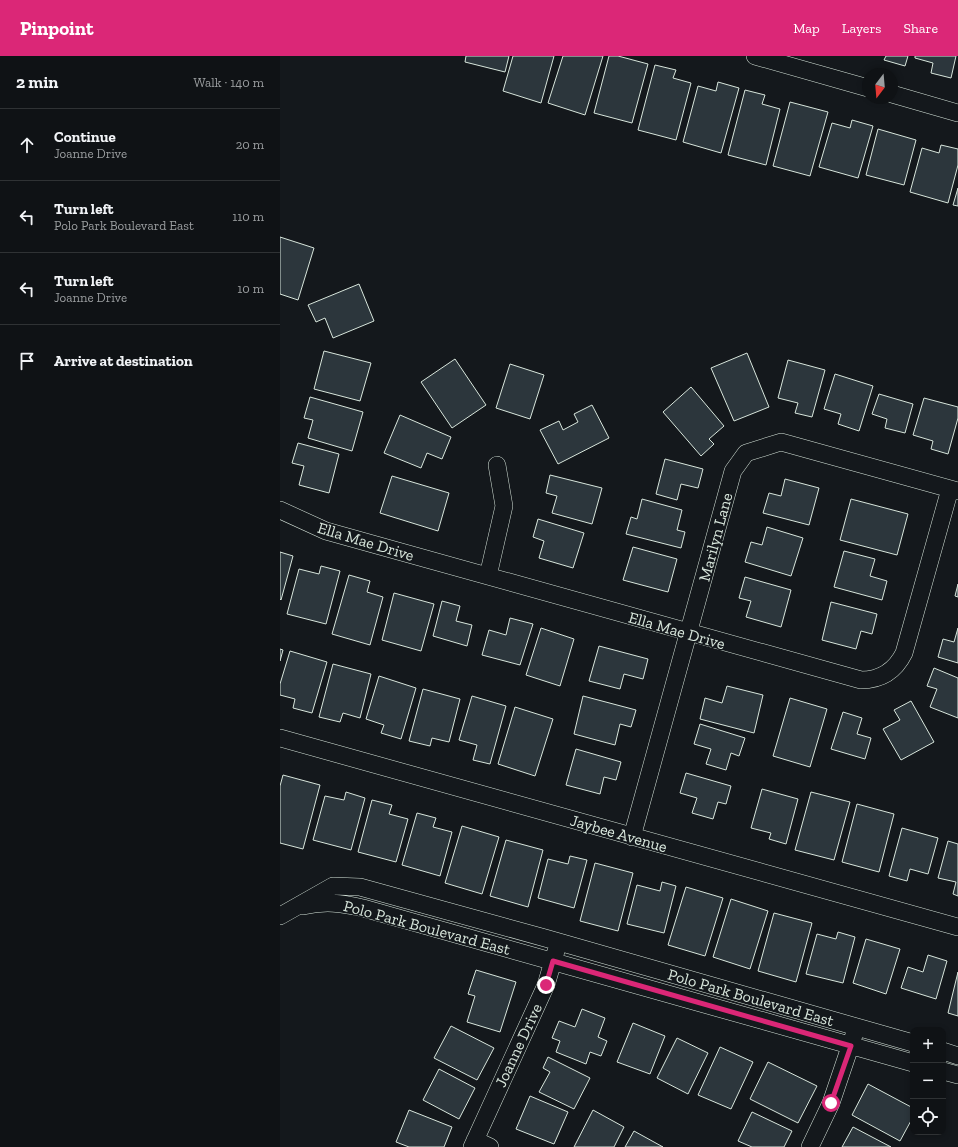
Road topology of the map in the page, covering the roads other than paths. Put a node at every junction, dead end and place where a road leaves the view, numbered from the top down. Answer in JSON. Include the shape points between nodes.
{"nodes":[{"id":1,"x":755,"y":56,"type":"edge"},
{"id":2,"x":862,"y":86,"type":"edge"},
{"id":3,"x":898,"y":96,"type":"edge"},
{"id":4,"x":958,"y":113,"type":"edge"},
{"id":5,"x":498,"y":465,"type":"dead end"},
{"id":6,"x":954,"y":490,"type":"edge"},
{"id":7,"x":280,"y":510,"type":"edge"},
{"id":8,"x":488,"y":576,"type":"junction"},
{"id":9,"x":689,"y":633,"type":"junction"},
{"id":10,"x":280,"y":738,"type":"edge"},
{"id":11,"x":632,"y":837,"type":"junction"},
{"id":12,"x":285,"y":913,"type":"edge"},
{"id":13,"x":958,"y":927,"type":"edge"},
{"id":14,"x":559,"y":942,"type":"junction"},
{"id":15,"x":553,"y":961,"type":"junction"},
{"id":16,"x":857,"y":1027,"type":"junction"},
{"id":17,"x":910,"y":1042,"type":"edge"},
{"id":18,"x":851,"y":1046,"type":"junction"},
{"id":19,"x":946,"y":1052,"type":"edge"},
{"id":20,"x":958,"y":1056,"type":"edge"},
{"id":21,"x":910,"y":1062,"type":"edge"},
{"id":22,"x":946,"y":1072,"type":"edge"},
{"id":23,"x":958,"y":1075,"type":"edge"},
{"id":24,"x":479,"y":1145,"type":"edge"},
{"id":25,"x":810,"y":1147,"type":"edge"}],
"edges":[{"from":1,"to":2,"type":"street"},
{"from":3,"to":4,"type":"street"},
{"from":5,"to":8,"type":"street","via":[[504,506]]},
{"from":6,"to":9,"type":"street","name":"Ella Mae Drive","via":[[904,653],[895,667],[885,675],[860,680]]},
{"from":6,"to":9,"type":"street","name":"Marilyn Lane","via":[[782,442],[746,453],[733,471]]},
{"from":7,"to":8,"type":"street","name":"Ella Mae Drive","via":[[326,531]]},
{"from":8,"to":9,"type":"street","name":"Ella Mae Drive"},
{"from":9,"to":11,"type":"street","name":"Marilyn Lane"},
{"from":10,"to":11,"type":"street","name":"Jaybee Avenue"},
{"from":11,"to":13,"type":"street","name":"Jaybee Avenue"},
{"from":12,"to":14,"type":"street","name":"Polo Park Boulevard East","via":[[333,886],[360,887]]},
{"from":12,"to":15,"type":"street","name":"Polo Park Boulevard East","via":[[320,902],[337,902]]},
{"from":14,"to":15,"type":"street","name":"Joanne Drive"},
{"from":14,"to":16,"type":"street","name":"Polo Park Boulevard East"},
{"from":15,"to":18,"type":"street","name":"Polo Park Boulevard East"},
{"from":15,"to":24,"type":"street","name":"Joanne Drive","via":[[546,985]]},
{"from":16,"to":17,"type":"street","name":"Polo Park Boulevard East"},
{"from":16,"to":18,"type":"street"},
{"from":18,"to":21,"type":"street","name":"Polo Park Boulevard East"},
{"from":18,"to":25,"type":"street","via":[[831,1103]]},
{"from":19,"to":20,"type":"street"},
{"from":22,"to":23,"type":"street"}]}
